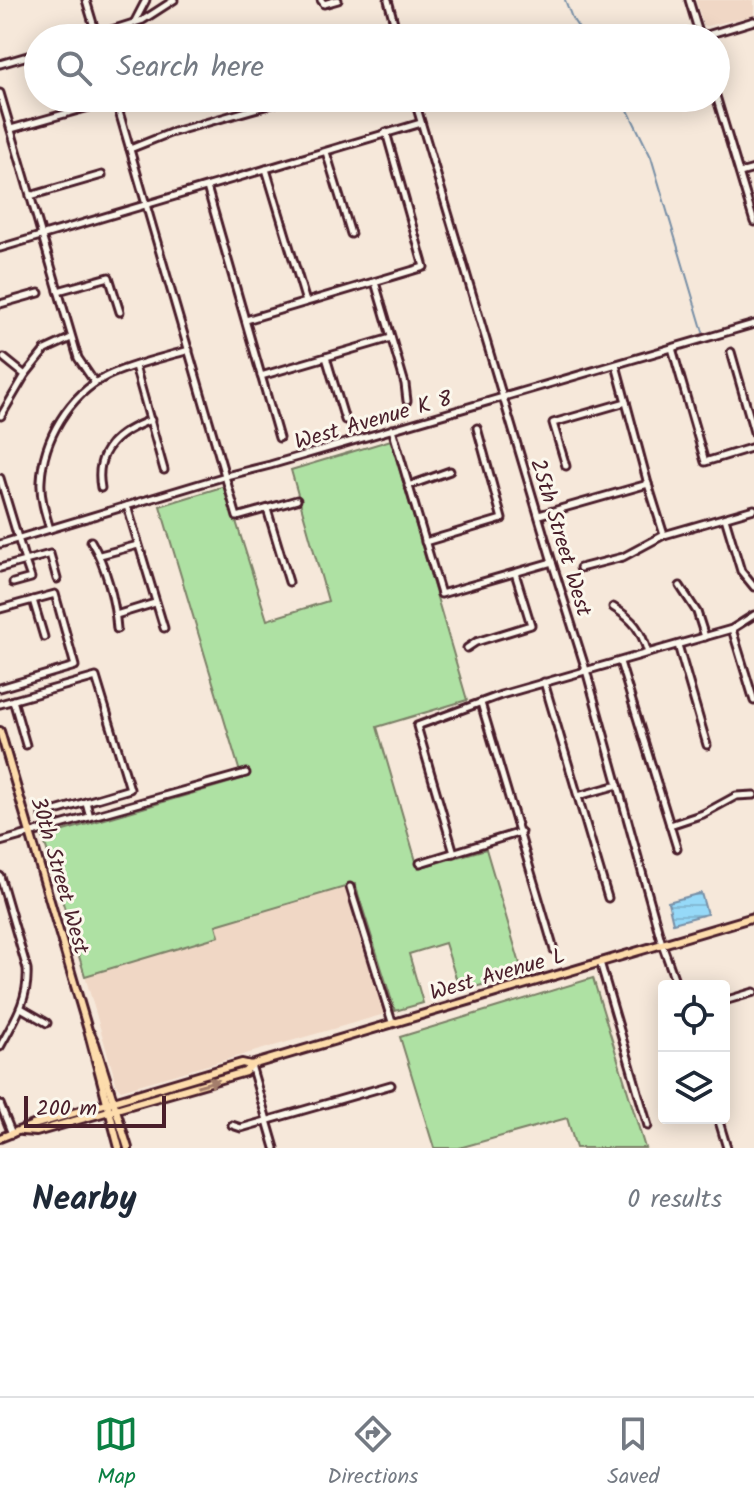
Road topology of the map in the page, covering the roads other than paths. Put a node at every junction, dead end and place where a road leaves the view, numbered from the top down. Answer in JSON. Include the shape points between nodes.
{"nodes":[{"id":1,"x":86,"y":0,"type":"edge"},
{"id":2,"x":146,"y":0,"type":"edge"},
{"id":3,"x":174,"y":0,"type":"edge"},
{"id":4,"x":321,"y":0,"type":"edge"},
{"id":5,"x":338,"y":0,"type":"edge"},
{"id":6,"x":388,"y":0,"type":"edge"},
{"id":7,"x":689,"y":0,"type":"edge"},
{"id":8,"x":754,"y":21,"type":"edge"},
{"id":9,"x":93,"y":24,"type":"edge"},
{"id":10,"x":133,"y":24,"type":"joint"},
{"id":11,"x":394,"y":24,"type":"edge"},
{"id":12,"x":696,"y":24,"type":"edge"},
{"id":13,"x":730,"y":28,"type":"edge"},
{"id":14,"x":24,"y":57,"type":"edge"},
{"id":15,"x":0,"y":64,"type":"edge"},
{"id":16,"x":0,"y":93,"type":"edge"},
{"id":17,"x":71,"y":112,"type":"edge"},
{"id":18,"x":120,"y":112,"type":"edge"},
{"id":19,"x":244,"y":112,"type":"edge"},
{"id":20,"x":418,"y":112,"type":"edge"},
{"id":21,"x":721,"y":112,"type":"edge"},
{"id":22,"x":421,"y":123,"type":"junction"},
{"id":23,"x":11,"y":129,"type":"junction"},
{"id":24,"x":386,"y":132,"type":"junction"},
{"id":25,"x":130,"y":149,"type":"junction"},
{"id":26,"x":326,"y":152,"type":"junction"},
{"id":27,"x":266,"y":169,"type":"junction"},
{"id":28,"x":754,"y":169,"type":"edge"},
{"id":29,"x":740,"y":173,"type":"junction"},
{"id":30,"x":102,"y":175,"type":"dead end"},
{"id":31,"x":207,"y":187,"type":"junction"},
{"id":32,"x":30,"y":196,"type":"junction"},
{"id":33,"x":146,"y":205,"type":"junction"},
{"id":34,"x":754,"y":222,"type":"edge"},
{"id":35,"x":351,"y":234,"type":"dead end"},
{"id":36,"x":41,"y":236,"type":"junction"},
{"id":37,"x":0,"y":248,"type":"edge"},
{"id":38,"x":375,"y":282,"type":"junction"},
{"id":39,"x":58,"y":291,"type":"junction"},
{"id":40,"x":39,"y":293,"type":"dead end"},
{"id":41,"x":306,"y":302,"type":"junction"},
{"id":42,"x":0,"y":304,"type":"edge"},
{"id":43,"x":120,"y":312,"type":"dead end"},
{"id":44,"x":246,"y":320,"type":"junction"},
{"id":45,"x":754,"y":324,"type":"edge"},
{"id":46,"x":71,"y":338,"type":"junction"},
{"id":47,"x":391,"y":338,"type":"junction"},
{"id":48,"x":672,"y":348,"type":"junction"},
{"id":49,"x":189,"y":350,"type":"junction"},
{"id":50,"x":731,"y":352,"type":"dead end"},
{"id":51,"x":326,"y":357,"type":"junction"},
{"id":52,"x":4,"y":358,"type":"dead end"},
{"id":53,"x":616,"y":365,"type":"junction"},
{"id":54,"x":135,"y":366,"type":"junction"},
{"id":55,"x":25,"y":375,"type":"junction"},
{"id":56,"x":261,"y":376,"type":"junction"},
{"id":57,"x":95,"y":383,"type":"junction"},
{"id":58,"x":503,"y":398,"type":"junction"},
{"id":59,"x":407,"y":401,"type":"dead end"},
{"id":60,"x":626,"y":402,"type":"junction"},
{"id":61,"x":1,"y":416,"type":"edge"},
{"id":62,"x":151,"y":420,"type":"junction"},
{"id":63,"x":345,"y":420,"type":"dead end"},
{"id":64,"x":477,"y":428,"type":"dead end"},
{"id":65,"x":392,"y":429,"type":"junction"},
{"id":66,"x":754,"y":432,"type":"edge"},
{"id":67,"x":279,"y":438,"type":"dead end"},
{"id":68,"x":754,"y":447,"type":"edge"},
{"id":69,"x":566,"y":466,"type":"dead end"},
{"id":70,"x":164,"y":470,"type":"dead end"},
{"id":71,"x":450,"y":471,"type":"dead end"},
{"id":72,"x":226,"y":476,"type":"junction"},
{"id":73,"x":0,"y":478,"type":"edge"},
{"id":74,"x":648,"y":484,"type":"junction"},
{"id":75,"x":408,"y":486,"type":"junction"},
{"id":76,"x":101,"y":488,"type":"dead end"},
{"id":77,"x":297,"y":500,"type":"dead end"},
{"id":78,"x":127,"y":506,"type":"junction"},
{"id":79,"x":267,"y":509,"type":"junction"},
{"id":80,"x":754,"y":509,"type":"edge"},
{"id":81,"x":539,"y":515,"type":"junction"},
{"id":82,"x":725,"y":518,"type":"junction"},
{"id":83,"x":50,"y":529,"type":"junction"},
{"id":84,"x":664,"y":535,"type":"junction"},
{"id":85,"x":18,"y":538,"type":"junction"},
{"id":86,"x":91,"y":541,"type":"dead end"},
{"id":87,"x":425,"y":542,"type":"junction"},
{"id":88,"x":0,"y":544,"type":"edge"},
{"id":89,"x":138,"y":545,"type":"junction"},
{"id":90,"x":100,"y":555,"type":"junction"},
{"id":91,"x":25,"y":561,"type":"junction"},
{"id":92,"x":552,"y":562,"type":"junction"},
{"id":93,"x":0,"y":568,"type":"edge"},
{"id":94,"x":580,"y":568,"type":"dead end"},
{"id":95,"x":515,"y":573,"type":"junction"},
{"id":96,"x":57,"y":579,"type":"dead end"},
{"id":97,"x":289,"y":582,"type":"dead end"},
{"id":98,"x":13,"y":583,"type":"dead end"},
{"id":99,"x":680,"y":586,"type":"dead end"},
{"id":100,"x":754,"y":587,"type":"edge"},
{"id":101,"x":33,"y":600,"type":"junction"},
{"id":102,"x":155,"y":603,"type":"junction"},
{"id":103,"x":613,"y":607,"type":"dead end"},
{"id":104,"x":0,"y":609,"type":"edge"},
{"id":105,"x":116,"y":615,"type":"junction"},
{"id":106,"x":754,"y":615,"type":"edge"},
{"id":107,"x":164,"y":628,"type":"dead end"},
{"id":108,"x":117,"y":629,"type":"dead end"},
{"id":109,"x":732,"y":629,"type":"junction"},
{"id":110,"x":44,"y":637,"type":"dead end"},
{"id":111,"x":705,"y":637,"type":"junction"},
{"id":112,"x":678,"y":645,"type":"junction"},
{"id":113,"x":467,"y":648,"type":"dead end"},
{"id":114,"x":648,"y":653,"type":"junction"},
{"id":115,"x":620,"y":662,"type":"junction"},
{"id":116,"x":586,"y":670,"type":"junction"},
{"id":117,"x":544,"y":682,"type":"junction"},
{"id":118,"x":752,"y":684,"type":"edge"},
{"id":119,"x":0,"y":688,"type":"edge"},
{"id":120,"x":13,"y":700,"type":"junction"},
{"id":121,"x":754,"y":701,"type":"edge"},
{"id":122,"x":481,"y":703,"type":"junction"},
{"id":123,"x":0,"y":704,"type":"edge"},
{"id":124,"x":0,"y":731,"type":"edge"},
{"id":125,"x":26,"y":745,"type":"dead end"},
{"id":126,"x":707,"y":745,"type":"dead end"},
{"id":127,"x":246,"y":773,"type":"dead end"},
{"id":128,"x":618,"y":785,"type":"junction"},
{"id":129,"x":754,"y":795,"type":"edge"},
{"id":130,"x":578,"y":796,"type":"junction"},
{"id":131,"x":86,"y":802,"type":"junction"},
{"id":132,"x":42,"y":815,"type":"dead end"},
{"id":133,"x":90,"y":817,"type":"junction"},
{"id":134,"x":670,"y":825,"type":"junction"},
{"id":135,"x":521,"y":832,"type":"junction"},
{"id":136,"x":31,"y":833,"type":"junction"},
{"id":137,"x":0,"y":842,"type":"edge"},
{"id":138,"x":677,"y":848,"type":"dead end"},
{"id":139,"x":454,"y":853,"type":"junction"},
{"id":140,"x":420,"y":863,"type":"dead end"},
{"id":141,"x":0,"y":876,"type":"edge"},
{"id":142,"x":350,"y":887,"type":"dead end"},
{"id":143,"x":608,"y":898,"type":"dead end"},
{"id":144,"x":754,"y":917,"type":"edge"},
{"id":145,"x":662,"y":944,"type":"junction"},
{"id":146,"x":554,"y":950,"type":"dead end"},
{"id":147,"x":600,"y":962,"type":"junction"},
{"id":148,"x":675,"y":980,"type":"edge"},
{"id":149,"x":754,"y":992,"type":"edge"},
{"id":150,"x":730,"y":999,"type":"edge"},
{"id":151,"x":21,"y":1008,"type":"junction"},
{"id":152,"x":392,"y":1022,"type":"junction"},
{"id":153,"x":47,"y":1023,"type":"dead end"},
{"id":154,"x":88,"y":1030,"type":"junction"},
{"id":155,"x":0,"y":1046,"type":"edge"},
{"id":156,"x":251,"y":1065,"type":"junction"},
{"id":157,"x":391,"y":1085,"type":"dead end"},
{"id":158,"x":114,"y":1100,"type":"junction"},
{"id":159,"x":106,"y":1103,"type":"junction"},
{"id":160,"x":0,"y":1104,"type":"edge"},
{"id":161,"x":117,"y":1109,"type":"junction"},
{"id":162,"x":108,"y":1112,"type":"junction"},
{"id":163,"x":267,"y":1121,"type":"junction"},
{"id":164,"x":720,"y":1124,"type":"edge"},
{"id":165,"x":232,"y":1125,"type":"dead end"},
{"id":166,"x":648,"y":1126,"type":"dead end"},
{"id":167,"x":22,"y":1131,"type":"junction"},
{"id":168,"x":12,"y":1134,"type":"junction"},
{"id":169,"x":0,"y":1138,"type":"edge"},
{"id":170,"x":119,"y":1148,"type":"edge"},
{"id":171,"x":128,"y":1148,"type":"edge"},
{"id":172,"x":275,"y":1148,"type":"edge"},
{"id":173,"x":727,"y":1148,"type":"edge"}],
"edges":[{"from":1,"to":9,"type":"street"},
{"from":2,"to":10,"type":"street"},
{"from":3,"to":10,"type":"street"},
{"from":4,"to":5,"type":"street"},
{"from":6,"to":11,"type":"street"},
{"from":7,"to":12,"type":"street"},
{"from":8,"to":13,"type":"street"},
{"from":14,"to":15,"type":"street"},
{"from":16,"to":23,"type":"street"},
{"from":17,"to":23,"type":"street"},
{"from":18,"to":25,"type":"street"},
{"from":19,"to":25,"type":"street"},
{"from":20,"to":22,"type":"street","name":"25th Street West"},
{"from":21,"to":29,"type":"street"},
{"from":22,"to":24,"type":"street"},
{"from":22,"to":58,"type":"street","name":"25th Street West"},
{"from":23,"to":32,"type":"street"},
{"from":24,"to":26,"type":"street"},
{"from":24,"to":38,"type":"street","via":[[424,267]]},
{"from":25,"to":33,"type":"street"},
{"from":26,"to":27,"type":"street"},
{"from":26,"to":35,"type":"street"},
{"from":27,"to":31,"type":"street"},
{"from":27,"to":41,"type":"street"},
{"from":28,"to":29,"type":"street"},
{"from":29,"to":34,"type":"street"},
{"from":30,"to":32,"type":"street"},
{"from":31,"to":33,"type":"street"},
{"from":31,"to":44,"type":"street"},
{"from":32,"to":36,"type":"street"},
{"from":33,"to":36,"type":"street"},
{"from":33,"to":49,"type":"street"},
{"from":36,"to":37,"type":"street"},
{"from":36,"to":39,"type":"street"},
{"from":38,"to":41,"type":"street"},
{"from":38,"to":47,"type":"street"},
{"from":39,"to":43,"type":"street","via":[[109,277]]},
{"from":39,"to":46,"type":"street"},
{"from":40,"to":42,"type":"street"},
{"from":41,"to":44,"type":"street"},
{"from":44,"to":56,"type":"street"},
{"from":45,"to":48,"type":"street","name":"West Avenue K 8"},
{"from":46,"to":55,"type":"street","via":[[45,350]]},
{"from":46,"to":57,"type":"street"},
{"from":47,"to":51,"type":"street"},
{"from":47,"to":59,"type":"street"},
{"from":48,"to":53,"type":"street","name":"West Avenue K 8"},
{"from":48,"to":68,"type":"street","via":[[705,462]]},
{"from":49,"to":54,"type":"street"},
{"from":49,"to":72,"type":"street"},
{"from":50,"to":66,"type":"street"},
{"from":51,"to":56,"type":"street"},
{"from":51,"to":63,"type":"street"},
{"from":52,"to":55,"type":"street"},
{"from":53,"to":58,"type":"street","name":"West Avenue K 8"},
{"from":53,"to":60,"type":"street"},
{"from":54,"to":57,"type":"street"},
{"from":54,"to":62,"type":"street"},
{"from":55,"to":61,"type":"street"},
{"from":56,"to":67,"type":"street"},
{"from":57,"to":83,"type":"street","via":[[68,408],[45,453],[41,482]]},
{"from":58,"to":65,"type":"street","name":"West Avenue K 8"},
{"from":58,"to":81,"type":"street","name":"25th Street West"},
{"from":60,"to":69,"type":"street","via":[[553,423]]},
{"from":60,"to":74,"type":"street"},
{"from":62,"to":70,"type":"street"},
{"from":62,"to":76,"type":"street","via":[[127,429],[106,451]]},
{"from":64,"to":87,"type":"street","via":[[502,519]]},
{"from":65,"to":72,"type":"street","name":"West Avenue K 8"},
{"from":65,"to":75,"type":"street"},
{"from":71,"to":75,"type":"street"},
{"from":72,"to":78,"type":"street","name":"West Avenue K 8"},
{"from":72,"to":79,"type":"street","via":[[237,517]]},
{"from":73,"to":85,"type":"street"},
{"from":74,"to":81,"type":"street"},
{"from":74,"to":84,"type":"street"},
{"from":75,"to":87,"type":"street"},
{"from":77,"to":79,"type":"street"},
{"from":78,"to":83,"type":"street","name":"West Avenue K 8"},
{"from":78,"to":89,"type":"street"},
{"from":79,"to":97,"type":"street"},
{"from":80,"to":82,"type":"street"},
{"from":81,"to":92,"type":"street","name":"25th Street West"},
{"from":82,"to":84,"type":"street"},
{"from":82,"to":100,"type":"street","via":[[741,571]]},
{"from":83,"to":85,"type":"street","name":"West Avenue K 8"},
{"from":84,"to":94,"type":"street","via":[[623,557]]},
{"from":85,"to":88,"type":"street","name":"West Avenue K 8"},
{"from":85,"to":91,"type":"street"},
{"from":86,"to":90,"type":"street"},
{"from":87,"to":95,"type":"street","via":[[441,594]]},
{"from":89,"to":90,"type":"street"},
{"from":89,"to":102,"type":"street"},
{"from":90,"to":105,"type":"street"},
{"from":91,"to":93,"type":"street"},
{"from":91,"to":96,"type":"street","via":[[50,554]]},
{"from":91,"to":98,"type":"street","via":[[31,578]]},
{"from":92,"to":95,"type":"street"},
{"from":92,"to":116,"type":"street","name":"25th Street West"},
{"from":95,"to":113,"type":"street","via":[[531,625]]},
{"from":99,"to":111,"type":"street"},
{"from":101,"to":104,"type":"street"},
{"from":101,"to":110,"type":"street"},
{"from":101,"to":119,"type":"street","via":[[55,594],[75,666]]},
{"from":102,"to":105,"type":"street"},
{"from":102,"to":107,"type":"street"},
{"from":103,"to":114,"type":"street","via":[[633,619]]},
{"from":105,"to":108,"type":"street"},
{"from":106,"to":109,"type":"street"},
{"from":109,"to":111,"type":"street"},
{"from":109,"to":118,"type":"street"},
{"from":111,"to":112,"type":"street"},
{"from":112,"to":114,"type":"street"},
{"from":112,"to":126,"type":"street"},
{"from":114,"to":115,"type":"street"},
{"from":115,"to":116,"type":"street"},
{"from":115,"to":134,"type":"street"},
{"from":116,"to":117,"type":"street"},
{"from":116,"to":128,"type":"street","name":"25th Street West"},
{"from":117,"to":122,"type":"street"},
{"from":117,"to":130,"type":"street"},
{"from":118,"to":121,"type":"street"},
{"from":120,"to":123,"type":"street"},
{"from":120,"to":125,"type":"street"},
{"from":120,"to":131,"type":"street","via":[[96,677],[130,789]]},
{"from":122,"to":135,"type":"street"},
{"from":122,"to":139,"type":"street","via":[[417,726]]},
{"from":124,"to":136,"type":"main road","name":"30th Street West"},
{"from":127,"to":133,"type":"street"},
{"from":128,"to":130,"type":"street"},
{"from":128,"to":145,"type":"street","name":"25th Street West"},
{"from":129,"to":134,"type":"street","via":[[736,796]]},
{"from":130,"to":143,"type":"street"},
{"from":131,"to":132,"type":"street"},
{"from":131,"to":133,"type":"street"},
{"from":133,"to":136,"type":"street"},
{"from":134,"to":138,"type":"street"},
{"from":135,"to":139,"type":"street"},
{"from":135,"to":146,"type":"street"},
{"from":136,"to":137,"type":"street"},
{"from":136,"to":154,"type":"main road","name":"30th Street West"},
{"from":139,"to":140,"type":"street"},
{"from":141,"to":151,"type":"street","via":[[27,969]]},
{"from":142,"to":152,"type":"street"},
{"from":144,"to":145,"type":"main road","name":"West Avenue L"},
{"from":145,"to":147,"type":"main road","name":"West Avenue L"},
{"from":145,"to":148,"type":"street","name":"25th Street West"},
{"from":147,"to":152,"type":"main road","name":"West Avenue L"},
{"from":147,"to":166,"type":"street"},
{"from":149,"to":150,"type":"street"},
{"from":151,"to":153,"type":"street"},
{"from":151,"to":155,"type":"street"},
{"from":152,"to":156,"type":"main road","name":"West Avenue L"},
{"from":154,"to":158,"type":"main road","name":"30th Street West"},
{"from":154,"to":159,"type":"main road","name":"30th Street West"},
{"from":156,"to":158,"type":"main road","name":"West Avenue L","via":[[242,1063]]},
{"from":161,"to":156,"type":"main road","name":"West Avenue L","one_way":true,"via":[[245,1072]]},
{"from":156,"to":163,"type":"street"},
{"from":157,"to":163,"type":"street"},
{"from":158,"to":159,"type":"main road","name":"West Avenue L"},
{"from":158,"to":161,"type":"main road","name":"30th Street West"},
{"from":159,"to":162,"type":"main road","name":"30th Street West"},
{"from":159,"to":167,"type":"main road","name":"West Avenue L"},
{"from":160,"to":168,"type":"street"},
{"from":161,"to":162,"type":"main road","name":"West Avenue L"},
{"from":161,"to":171,"type":"main road","name":"30th Street West"},
{"from":162,"to":167,"type":"main road","name":"West Avenue L"},
{"from":162,"to":170,"type":"main road","name":"30th Street West"},
{"from":163,"to":165,"type":"street","via":[[241,1128]]},
{"from":163,"to":172,"type":"street"},
{"from":164,"to":173,"type":"street"},
{"from":167,"to":168,"type":"main road","name":"West Avenue L"},
{"from":168,"to":169,"type":"main road","name":"West Avenue L"}]}
